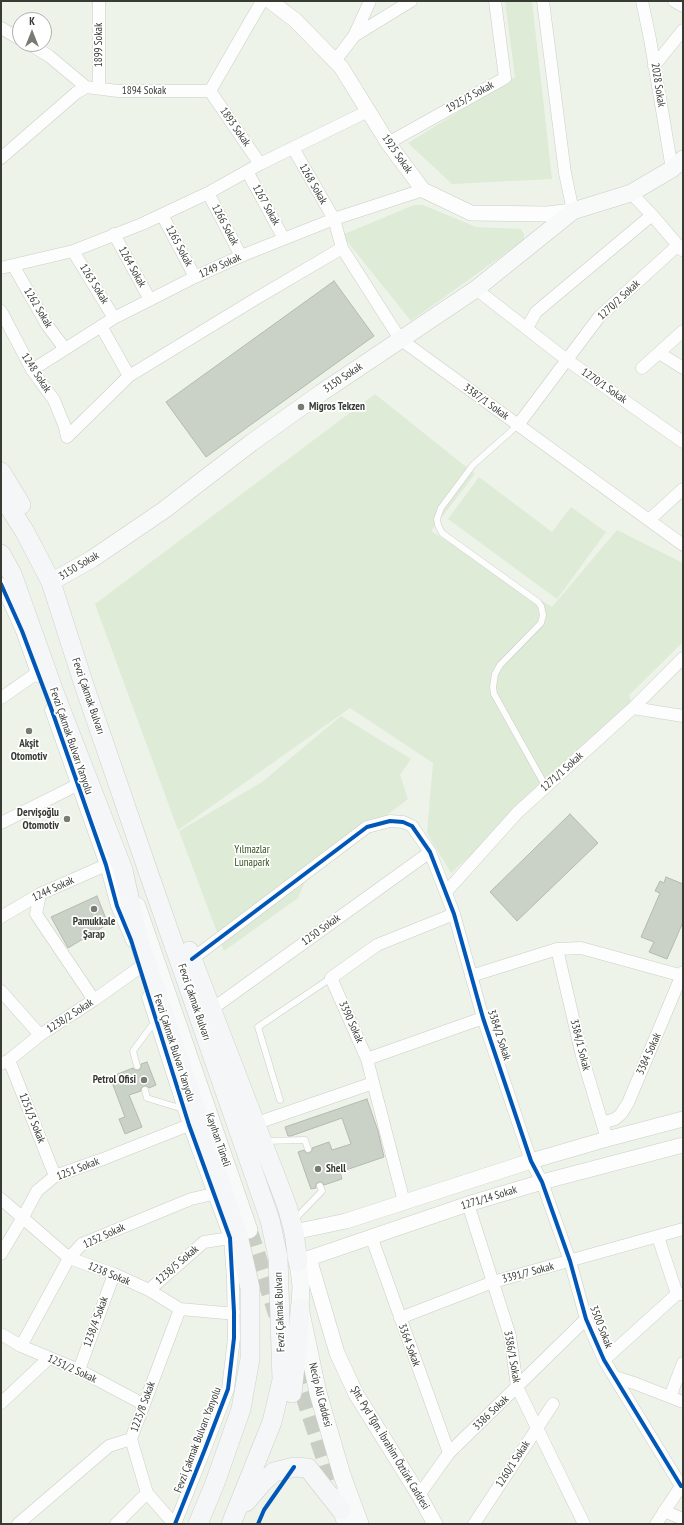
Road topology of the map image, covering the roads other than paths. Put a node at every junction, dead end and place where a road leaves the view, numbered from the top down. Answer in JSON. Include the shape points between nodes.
{"nodes":[{"id":1,"x":99,"y":1,"type":"edge"},
{"id":2,"x":262,"y":1,"type":"edge"},
{"id":3,"x":270,"y":1,"type":"edge"},
{"id":4,"x":370,"y":1,"type":"edge"},
{"id":5,"x":411,"y":1,"type":"edge"},
{"id":6,"x":495,"y":1,"type":"edge"},
{"id":7,"x":543,"y":1,"type":"edge"},
{"id":8,"x":642,"y":1,"type":"edge"},
{"id":9,"x":674,"y":1,"type":"edge"},
{"id":10,"x":683,"y":6,"type":"edge"},
{"id":11,"x":1,"y":28,"type":"edge"},
{"id":12,"x":683,"y":30,"type":"edge"},
{"id":13,"x":12,"y":34,"type":"edge"},
{"id":14,"x":354,"y":36,"type":"junction"},
{"id":15,"x":43,"y":52,"type":"edge"},
{"id":16,"x":335,"y":61,"type":"junction"},
{"id":17,"x":654,"y":66,"type":"junction"},
{"id":18,"x":86,"y":87,"type":"junction"},
{"id":19,"x":99,"y":88,"type":"junction"},
{"id":20,"x":210,"y":91,"type":"junction"},
{"id":21,"x":368,"y":111,"type":"junction"},
{"id":22,"x":388,"y":143,"type":"junction"},
{"id":23,"x":293,"y":148,"type":"junction"},
{"id":24,"x":1,"y":158,"type":"edge"},
{"id":25,"x":680,"y":162,"type":"edge"},
{"id":26,"x":260,"y":164,"type":"junction"},
{"id":27,"x":247,"y":171,"type":"junction"},
{"id":28,"x":422,"y":190,"type":"junction"},
{"id":29,"x":208,"y":193,"type":"junction"},
{"id":30,"x":631,"y":193,"type":"junction"},
{"id":31,"x":573,"y":212,"type":"junction"},
{"id":32,"x":162,"y":215,"type":"junction"},
{"id":33,"x":652,"y":215,"type":"junction"},
{"id":34,"x":334,"y":220,"type":"junction"},
{"id":35,"x":114,"y":234,"type":"junction"},
{"id":36,"x":284,"y":239,"type":"junction"},
{"id":37,"x":342,"y":248,"type":"junction"},
{"id":38,"x":680,"y":249,"type":"edge"},
{"id":39,"x":73,"y":251,"type":"junction"},
{"id":40,"x":241,"y":256,"type":"junction"},
{"id":41,"x":13,"y":265,"type":"junction"},
{"id":42,"x":1,"y":268,"type":"edge"},
{"id":43,"x":195,"y":277,"type":"junction"},
{"id":44,"x":476,"y":289,"type":"junction"},
{"id":45,"x":150,"y":300,"type":"junction"},
{"id":46,"x":1,"y":311,"type":"edge"},
{"id":47,"x":114,"y":318,"type":"junction"},
{"id":48,"x":100,"y":326,"type":"junction"},
{"id":49,"x":528,"y":328,"type":"junction"},
{"id":50,"x":683,"y":331,"type":"edge"},
{"id":51,"x":400,"y":339,"type":"junction"},
{"id":52,"x":66,"y":349,"type":"junction"},
{"id":53,"x":659,"y":353,"type":"junction"},
{"id":54,"x":567,"y":360,"type":"junction"},
{"id":55,"x":642,"y":368,"type":"dead end"},
{"id":56,"x":683,"y":368,"type":"edge"},
{"id":57,"x":32,"y":370,"type":"junction"},
{"id":58,"x":129,"y":376,"type":"junction"},
{"id":59,"x":518,"y":425,"type":"junction"},
{"id":60,"x":683,"y":442,"type":"edge"},
{"id":61,"x":1,"y":472,"type":"edge"},
{"id":62,"x":682,"y":490,"type":"edge"},
{"id":63,"x":1,"y":494,"type":"edge"},
{"id":64,"x":21,"y":505,"type":"junction"},
{"id":65,"x":649,"y":520,"type":"junction"},
{"id":66,"x":25,"y":532,"type":"junction"},
{"id":67,"x":683,"y":545,"type":"edge"},
{"id":68,"x":1,"y":554,"type":"edge"},
{"id":69,"x":55,"y":580,"type":"junction"},
{"id":70,"x":1,"y":584,"type":"edge"},
{"id":71,"x":683,"y":658,"type":"edge"},
{"id":72,"x":37,"y":673,"type":"junction"},
{"id":73,"x":1,"y":698,"type":"edge"},
{"id":74,"x":633,"y":708,"type":"junction"},
{"id":75,"x":683,"y":716,"type":"edge"},
{"id":76,"x":77,"y":785,"type":"junction"},
{"id":77,"x":546,"y":787,"type":"junction"},
{"id":78,"x":1,"y":823,"type":"edge"},
{"id":79,"x":430,"y":852,"type":"junction"},
{"id":80,"x":114,"y":868,"type":"junction"},
{"id":81,"x":446,"y":892,"type":"junction"},
{"id":82,"x":40,"y":894,"type":"junction"},
{"id":83,"x":454,"y":914,"type":"junction"},
{"id":84,"x":1,"y":917,"type":"edge"},
{"id":85,"x":557,"y":949,"type":"junction"},
{"id":86,"x":192,"y":959,"type":"junction"},
{"id":87,"x":139,"y":968,"type":"junction"},
{"id":88,"x":683,"y":974,"type":"edge"},
{"id":89,"x":471,"y":976,"type":"junction"},
{"id":90,"x":331,"y":978,"type":"junction"},
{"id":91,"x":1,"y":991,"type":"edge"},
{"id":92,"x":94,"y":1000,"type":"junction"},
{"id":93,"x":212,"y":1009,"type":"junction"},
{"id":94,"x":483,"y":1018,"type":"junction"},
{"id":95,"x":156,"y":1020,"type":"junction"},
{"id":96,"x":40,"y":1035,"type":"junction"},
{"id":97,"x":367,"y":1059,"type":"junction"},
{"id":98,"x":5,"y":1062,"type":"edge"},
{"id":99,"x":137,"y":1066,"type":"dead end"},
{"id":100,"x":373,"y":1083,"type":"junction"},
{"id":101,"x":145,"y":1090,"type":"dead end"},
{"id":102,"x":280,"y":1100,"type":"dead end"},
{"id":103,"x":183,"y":1109,"type":"junction"},
{"id":104,"x":683,"y":1119,"type":"edge"},
{"id":105,"x":256,"y":1123,"type":"junction"},
{"id":106,"x":602,"y":1123,"type":"junction"},
{"id":107,"x":189,"y":1125,"type":"junction"},
{"id":108,"x":607,"y":1139,"type":"junction"},
{"id":109,"x":263,"y":1141,"type":"junction"},
{"id":110,"x":683,"y":1145,"type":"edge"},
{"id":111,"x":308,"y":1149,"type":"dead end"},
{"id":112,"x":531,"y":1161,"type":"junction"},
{"id":113,"x":55,"y":1176,"type":"junction"},
{"id":114,"x":542,"y":1182,"type":"junction"},
{"id":115,"x":320,"y":1186,"type":"dead end"},
{"id":116,"x":213,"y":1194,"type":"junction"},
{"id":117,"x":1,"y":1199,"type":"edge"},
{"id":118,"x":404,"y":1202,"type":"junction"},
{"id":119,"x":468,"y":1204,"type":"junction"},
{"id":120,"x":23,"y":1217,"type":"junction"},
{"id":121,"x":293,"y":1227,"type":"junction"},
{"id":122,"x":249,"y":1230,"type":"tunnel mouth"},
{"id":123,"x":683,"y":1230,"type":"edge"},
{"id":124,"x":371,"y":1236,"type":"junction"},
{"id":125,"x":658,"y":1237,"type":"junction"},
{"id":126,"x":230,"y":1238,"type":"junction"},
{"id":127,"x":1,"y":1254,"type":"edge"},
{"id":128,"x":68,"y":1258,"type":"junction"},
{"id":129,"x":303,"y":1260,"type":"junction"},
{"id":130,"x":570,"y":1261,"type":"junction"},
{"id":131,"x":114,"y":1274,"type":"junction"},
{"id":132,"x":493,"y":1282,"type":"junction"},
{"id":133,"x":149,"y":1290,"type":"junction"},
{"id":134,"x":680,"y":1294,"type":"edge"},
{"id":135,"x":300,"y":1308,"type":"junction"},
{"id":136,"x":180,"y":1309,"type":"junction"},
{"id":137,"x":234,"y":1312,"type":"junction"},
{"id":138,"x":400,"y":1318,"type":"junction"},
{"id":139,"x":586,"y":1319,"type":"junction"},
{"id":140,"x":1,"y":1334,"type":"edge"},
{"id":141,"x":21,"y":1346,"type":"junction"},
{"id":142,"x":49,"y":1358,"type":"junction"},
{"id":143,"x":604,"y":1360,"type":"junction"},
{"id":144,"x":683,"y":1363,"type":"edge"},
{"id":145,"x":79,"y":1370,"type":"junction"},
{"id":146,"x":615,"y":1377,"type":"junction"},
{"id":147,"x":517,"y":1387,"type":"junction"},
{"id":148,"x":670,"y":1396,"type":"junction"},
{"id":149,"x":683,"y":1402,"type":"edge"},
{"id":150,"x":1,"y":1403,"type":"edge"},
{"id":151,"x":143,"y":1404,"type":"junction"},
{"id":152,"x":553,"y":1404,"type":"dead end"},
{"id":153,"x":537,"y":1428,"type":"junction"},
{"id":154,"x":131,"y":1439,"type":"junction"},
{"id":155,"x":449,"y":1453,"type":"junction"},
{"id":156,"x":332,"y":1482,"type":"tunnel mouth"},
{"id":157,"x":262,"y":1483,"type":"junction"},
{"id":158,"x":682,"y":1485,"type":"edge"},
{"id":159,"x":147,"y":1493,"type":"junction"},
{"id":160,"x":420,"y":1496,"type":"junction"},
{"id":161,"x":664,"y":1511,"type":"junction"},
{"id":162,"x":343,"y":1517,"type":"edge"},
{"id":163,"x":683,"y":1519,"type":"edge"},
{"id":164,"x":232,"y":1522,"type":"edge"},
{"id":165,"x":18,"y":1524,"type":"edge"},
{"id":166,"x":116,"y":1524,"type":"edge"},
{"id":167,"x":174,"y":1524,"type":"edge"},
{"id":168,"x":198,"y":1524,"type":"edge"},
{"id":169,"x":360,"y":1524,"type":"edge"},
{"id":170,"x":436,"y":1524,"type":"edge"},
{"id":171,"x":474,"y":1524,"type":"edge"},
{"id":172,"x":584,"y":1524,"type":"edge"},
{"id":173,"x":656,"y":1524,"type":"edge"}],
"edges":[{"from":1,"to":19,"type":"street","name":"1899 Sokak"},
{"from":2,"to":20,"type":"street"},
{"from":3,"to":16,"type":"street","name":"1925 Sokak","via":[[296,20]]},
{"from":4,"to":14,"type":"street"},
{"from":5,"to":14,"type":"street"},
{"from":6,"to":22,"type":"street","name":"1925/3 Sokak","via":[[505,78]]},
{"from":7,"to":31,"type":"street","via":[[565,173]]},
{"from":8,"to":17,"type":"street","name":"2028 Sokak"},
{"from":9,"to":10,"type":"street"},
{"from":11,"to":13,"type":"street"},
{"from":12,"to":17,"type":"street"},
{"from":14,"to":16,"type":"street"},
{"from":15,"to":18,"type":"street"},
{"from":16,"to":21,"type":"street","name":"1925 Sokak"},
{"from":17,"to":25,"type":"street","name":"2028 Sokak"},
{"from":18,"to":19,"type":"street","name":"1894 Sokak"},
{"from":18,"to":24,"type":"street"},
{"from":19,"to":20,"type":"street","name":"1894 Sokak","via":[[118,91]]},
{"from":20,"to":26,"type":"street","name":"1893 Sokak"},
{"from":21,"to":22,"type":"street","name":"1925 Sokak"},
{"from":21,"to":23,"type":"street"},
{"from":22,"to":28,"type":"street","name":"1925 Sokak"},
{"from":23,"to":26,"type":"street"},
{"from":23,"to":34,"type":"street","name":"1268 Sokak"},
{"from":25,"to":30,"type":"main road"},
{"from":26,"to":27,"type":"street"},
{"from":27,"to":29,"type":"street"},
{"from":27,"to":36,"type":"street","name":"1267 Sokak"},
{"from":28,"to":31,"type":"street","name":"1925 Sokak","via":[[471,213]]},
{"from":28,"to":34,"type":"street","name":"1249 Sokak"},
{"from":29,"to":32,"type":"street"},
{"from":29,"to":40,"type":"street","name":"1266 Sokak"},
{"from":30,"to":31,"type":"main road"},
{"from":30,"to":33,"type":"street"},
{"from":31,"to":44,"type":"main road","name":"3150 Sokak"},
{"from":32,"to":35,"type":"street"},
{"from":32,"to":43,"type":"street","name":"1265 Sokak"},
{"from":33,"to":38,"type":"street"},
{"from":33,"to":49,"type":"street","via":[[536,312]]},
{"from":34,"to":36,"type":"street","name":"1249 Sokak"},
{"from":34,"to":37,"type":"street","name":"3387/1 Sokak"},
{"from":35,"to":39,"type":"street"},
{"from":35,"to":45,"type":"street","name":"1264 Sokak"},
{"from":36,"to":40,"type":"street","name":"1249 Sokak"},
{"from":37,"to":51,"type":"street","name":"3387/1 Sokak"},
{"from":37,"to":58,"type":"street"},
{"from":38,"to":54,"type":"street","name":"1270/2 Sokak","via":[[599,317]]},
{"from":39,"to":41,"type":"street"},
{"from":39,"to":47,"type":"street","name":"1263 Sokak"},
{"from":40,"to":43,"type":"street","name":"1249 Sokak"},
{"from":41,"to":42,"type":"street"},
{"from":41,"to":52,"type":"street","name":"1262 Sokak","via":[[47,325]]},
{"from":43,"to":45,"type":"street","name":"1249 Sokak"},
{"from":44,"to":49,"type":"street","name":"1270/1 Sokak"},
{"from":44,"to":51,"type":"main road","name":"3150 Sokak"},
{"from":45,"to":47,"type":"street","name":"1249 Sokak"},
{"from":46,"to":57,"type":"street","name":"1248 Sokak"},
{"from":47,"to":48,"type":"street","name":"1249 Sokak"},
{"from":48,"to":52,"type":"street","name":"1249 Sokak"},
{"from":48,"to":58,"type":"street"},
{"from":49,"to":54,"type":"street","name":"1270/1 Sokak"},
{"from":50,"to":53,"type":"street"},
{"from":51,"to":59,"type":"street","name":"3387/1 Sokak"},
{"from":51,"to":69,"type":"main road","name":"3150 Sokak","via":[[276,425],[164,510],[92,559]]},
{"from":52,"to":57,"type":"street","name":"1249 Sokak"},
{"from":53,"to":55,"type":"street"},
{"from":53,"to":56,"type":"street"},
{"from":54,"to":59,"type":"street","name":"1270/2 Sokak"},
{"from":54,"to":60,"type":"street","name":"1270/1 Sokak"},
{"from":57,"to":58,"type":"street","name":"1248 Sokak","via":[[54,400],[67,437]]},
{"from":59,"to":65,"type":"street","name":"3387/1 Sokak"},
{"from":59,"to":77,"type":"lane","via":[[473,465],[441,508],[437,519],[442,533],[541,606],[543,615],[539,628],[500,665],[495,674],[493,687],[494,694]]},
{"from":61,"to":64,"type":"main road"},
{"from":62,"to":65,"type":"street"},
{"from":63,"to":66,"type":"main road","name":"Fevzi Çakmak Bulvarı"},
{"from":64,"to":66,"type":"main road"},
{"from":64,"to":69,"type":"main road"},
{"from":65,"to":67,"type":"street","name":"3387/1 Sokak"},
{"from":66,"to":69,"type":"main road","name":"Fevzi Çakmak Bulvarı"},
{"from":68,"to":80,"type":"main road","via":[[12,574]]},
{"from":69,"to":86,"type":"main road"},
{"from":69,"to":164,"type":"main road","name":"Fevzi Çakmak Bulvarı","via":[[144,862],[270,1220],[278,1257],[282,1380],[272,1422]]},
{"from":70,"to":72,"type":"street","name":"Fevzi Çakmak Bulvarı Yanyolu"},
{"from":71,"to":74,"type":"street","name":"1271/1 Sokak"},
{"from":72,"to":73,"type":"street"},
{"from":72,"to":76,"type":"street","name":"Fevzi Çakmak Bulvarı Yanyolu"},
{"from":74,"to":75,"type":"street"},
{"from":74,"to":77,"type":"street","name":"1271/1 Sokak"},
{"from":76,"to":78,"type":"street"},
{"from":76,"to":80,"type":"street","name":"Fevzi Çakmak Bulvarı Yanyolu"},
{"from":77,"to":81,"type":"street","name":"1271/1 Sokak","via":[[518,812]]},
{"from":79,"to":81,"type":"street","name":"3384/2 Sokak"},
{"from":79,"to":86,"type":"street","name":"3384/2 Sokak","via":[[412,826],[404,822],[390,821],[367,827]]},
{"from":79,"to":93,"type":"street","name":"1250 Sokak"},
{"from":80,"to":82,"type":"street","name":"1244 Sokak"},
{"from":80,"to":87,"type":"street","name":"Fevzi Çakmak Bulvarı Yanyolu","via":[[117,906]]},
{"from":80,"to":122,"type":"main road","name":"Kayıhan Tüneli","via":[[146,929]]},
{"from":80,"to":168,"type":"main road","via":[[238,1235],[250,1288],[250,1359],[241,1409]]},
{"from":81,"to":83,"type":"street","name":"3384/2 Sokak"},
{"from":82,"to":84,"type":"street","name":"1244 Sokak"},
{"from":82,"to":92,"type":"street","via":[[36,914]]},
{"from":83,"to":89,"type":"street","name":"3384/2 Sokak"},
{"from":83,"to":90,"type":"street","via":[[377,945]]},
{"from":85,"to":88,"type":"street","via":[[581,948]]},
{"from":85,"to":89,"type":"street"},
{"from":85,"to":106,"type":"street","name":"3384/1 Sokak","via":[[582,1056]]},
{"from":86,"to":93,"type":"main road"},
{"from":87,"to":92,"type":"street","name":"1238/2 Sokak"},
{"from":87,"to":95,"type":"street","name":"Fevzi Çakmak Bulvarı Yanyolu"},
{"from":88,"to":106,"type":"street","name":"3384 Sokak","via":[[628,1103],[615,1119]]},
{"from":89,"to":94,"type":"street","name":"3384/2 Sokak"},
{"from":90,"to":97,"type":"street","name":"3390 Sokak"},
{"from":90,"to":102,"type":"lane","via":[[258,1027]]},
{"from":91,"to":96,"type":"street"},
{"from":92,"to":96,"type":"street","name":"1238/2 Sokak"},
{"from":93,"to":105,"type":"main road"},
{"from":94,"to":97,"type":"street"},
{"from":94,"to":112,"type":"street","name":"3384/2 Sokak"},
{"from":95,"to":99,"type":"lane","via":[[132,1051]]},
{"from":95,"to":103,"type":"street","name":"Fevzi Çakmak Bulvarı Yanyolu"},
{"from":96,"to":98,"type":"street","name":"1238/2 Sokak"},
{"from":97,"to":100,"type":"street","name":"3390 Sokak"},
{"from":98,"to":113,"type":"street","name":"1251/3 Sokak"},
{"from":100,"to":105,"type":"street"},
{"from":100,"to":118,"type":"street","name":"3390 Sokak"},
{"from":101,"to":103,"type":"lane","via":[[147,1098]]},
{"from":103,"to":107,"type":"street","name":"Fevzi Çakmak Bulvarı Yanyolu"},
{"from":104,"to":108,"type":"street"},
{"from":105,"to":109,"type":"main road"},
{"from":106,"to":108,"type":"street","name":"3384/1 Sokak"},
{"from":107,"to":113,"type":"street","name":"1251 Sokak"},
{"from":107,"to":116,"type":"street","name":"Fevzi Çakmak Bulvarı Yanyolu"},
{"from":108,"to":112,"type":"street"},
{"from":109,"to":111,"type":"lane","via":[[305,1140]]},
{"from":109,"to":121,"type":"main road","via":[[288,1206]]},
{"from":110,"to":114,"type":"street","name":"1271/14 Sokak"},
{"from":112,"to":114,"type":"street","name":"3500 Sokak"},
{"from":112,"to":118,"type":"street"},
{"from":113,"to":120,"type":"street","name":"1251 Sokak","via":[[37,1191]]},
{"from":114,"to":119,"type":"street","name":"1271/14 Sokak"},
{"from":114,"to":130,"type":"street","name":"3500 Sokak"},
{"from":115,"to":121,"type":"lane","via":[[322,1190]]},
{"from":116,"to":126,"type":"street","name":"Fevzi Çakmak Bulvarı Yanyolu"},
{"from":116,"to":128,"type":"street","name":"1252 Sokak","via":[[191,1199],[82,1244]]},
{"from":117,"to":120,"type":"street","name":"1238 Sokak"},
{"from":118,"to":121,"type":"street","via":[[346,1221]]},
{"from":119,"to":124,"type":"street","name":"1271/14 Sokak"},
{"from":119,"to":132,"type":"street","name":"3386/1 Sokak"},
{"from":120,"to":127,"type":"street","name":"1251 Sokak"},
{"from":120,"to":128,"type":"street","name":"1238 Sokak"},
{"from":121,"to":129,"type":"main road"},
{"from":123,"to":125,"type":"street","name":"3391/7 Sokak"},
{"from":124,"to":129,"type":"street","name":"1271/14 Sokak"},
{"from":124,"to":138,"type":"street","name":"3364 Sokak"},
{"from":125,"to":130,"type":"street","name":"3391/7 Sokak"},
{"from":125,"to":134,"type":"street"},
{"from":126,"to":133,"type":"street","name":"1238/5 Sokak","via":[[204,1242]]},
{"from":126,"to":137,"type":"street","name":"Fevzi Çakmak Bulvarı Yanyolu"},
{"from":128,"to":131,"type":"street","name":"1238 Sokak"},
{"from":128,"to":141,"type":"street","name":"1252 Sokak"},
{"from":129,"to":135,"type":"main road","name":"Necip Ali Caddesi"},
{"from":129,"to":160,"type":"street","name":"Şht. Pyd Tğm. İbrahim Öztürk Caddesi","via":[[340,1360],[356,1394]]},
{"from":130,"to":132,"type":"street","name":"3391/7 Sokak"},
{"from":130,"to":139,"type":"street","name":"3500 Sokak"},
{"from":131,"to":133,"type":"street","name":"1238 Sokak"},
{"from":131,"to":145,"type":"street","name":"1238/4 Sokak"},
{"from":132,"to":138,"type":"street","name":"3391/7 Sokak"},
{"from":132,"to":147,"type":"street","name":"3386/1 Sokak","via":[[510,1336]]},
{"from":133,"to":136,"type":"street","name":"1238 Sokak"},
{"from":134,"to":143,"type":"street"},
{"from":135,"to":157,"type":"main road","via":[[292,1390],[285,1423]]},
{"from":135,"to":169,"type":"main road","name":"Necip Ali Caddesi","via":[[318,1394],[342,1475]]},
{"from":136,"to":137,"type":"street","name":"1238 Sokak"},
{"from":136,"to":151,"type":"street","name":"1225/8 Sokak"},
{"from":137,"to":167,"type":"street","name":"Fevzi Çakmak Bulvarı Yanyolu","via":[[234,1338],[228,1389]]},
{"from":138,"to":155,"type":"street","name":"3364 Sokak"},
{"from":139,"to":143,"type":"street","name":"3500 Sokak"},
{"from":139,"to":147,"type":"street","name":"3386 Sokak"},
{"from":140,"to":141,"type":"street","name":"1251/2 Sokak"},
{"from":141,"to":142,"type":"street","name":"1251/2 Sokak"},
{"from":142,"to":145,"type":"street","name":"1251/2 Sokak"},
{"from":142,"to":150,"type":"street"},
{"from":143,"to":146,"type":"street","name":"3500 Sokak"},
{"from":144,"to":148,"type":"street"},
{"from":145,"to":151,"type":"street","name":"1251/2 Sokak"},
{"from":146,"to":148,"type":"street"},
{"from":146,"to":158,"type":"street","name":"3500 Sokak"},
{"from":147,"to":153,"type":"street","name":"3386/1 Sokak"},
{"from":147,"to":155,"type":"street","name":"3386 Sokak"},
{"from":148,"to":149,"type":"street"},
{"from":151,"to":154,"type":"street","name":"1225/8 Sokak"},
{"from":152,"to":153,"type":"street","name":"1260/1 Sokak"},
{"from":153,"to":171,"type":"street","name":"1260/1 Sokak"},
{"from":153,"to":172,"type":"street","name":"3386/1 Sokak"},
{"from":154,"to":159,"type":"street"},
{"from":154,"to":165,"type":"street","name":"1225/8 Sokak","via":[[109,1446]]},
{"from":155,"to":160,"type":"street","name":"3386 Sokak"},
{"from":156,"to":162,"type":"main road"},
{"from":157,"to":162,"type":"main road","via":[[274,1472],[294,1467],[308,1468]]},
{"from":157,"to":164,"type":"main road"},
{"from":158,"to":161,"type":"street"},
{"from":159,"to":166,"type":"street"},
{"from":159,"to":167,"type":"street"},
{"from":160,"to":170,"type":"street","name":"Şht. Pyd Tğm. İbrahim Öztürk Caddesi"},
{"from":161,"to":163,"type":"street"},
{"from":161,"to":173,"type":"street"}]}
